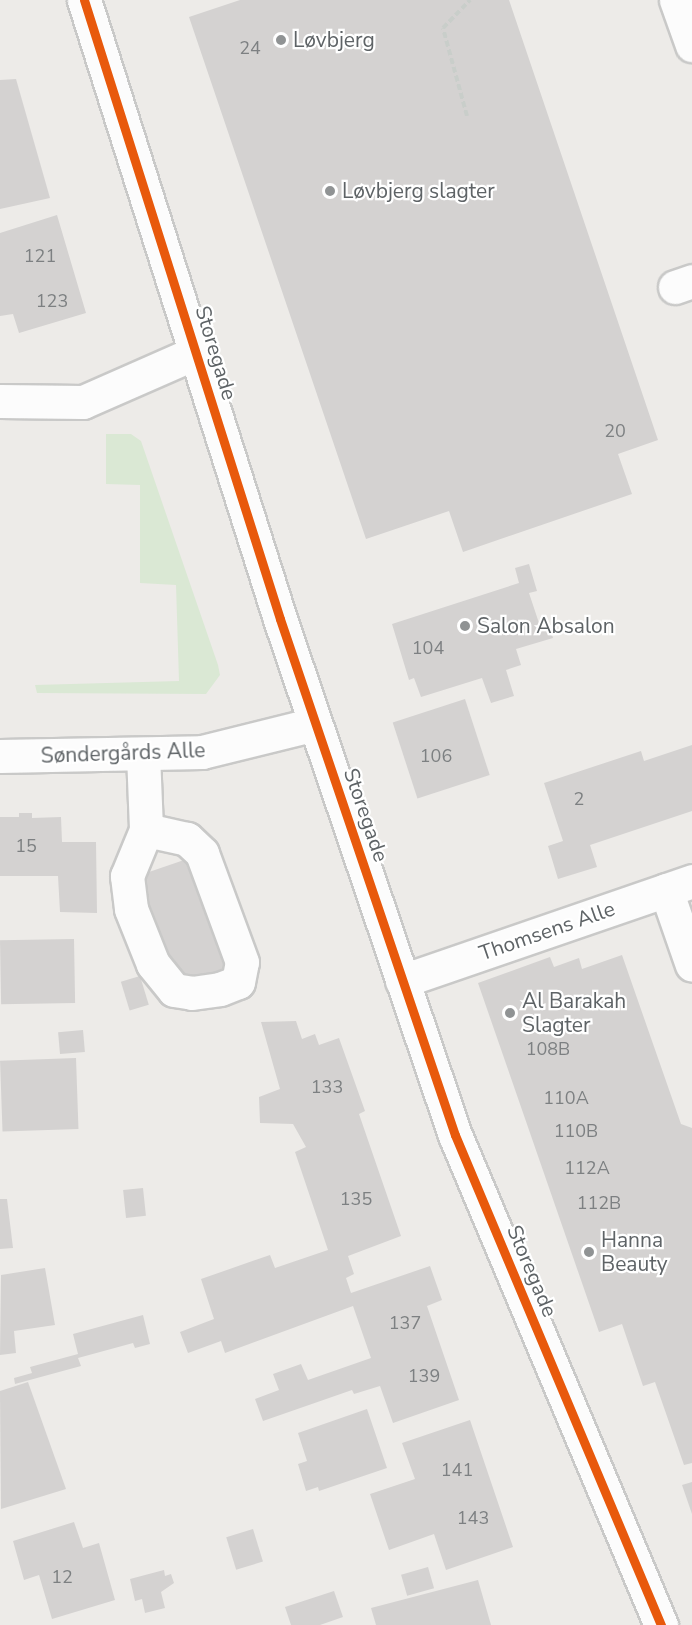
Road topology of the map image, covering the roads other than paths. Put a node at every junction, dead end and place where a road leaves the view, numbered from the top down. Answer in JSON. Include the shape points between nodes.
{"nodes":[{"id":1,"x":676,"y":0,"type":"edge"},
{"id":2,"x":94,"y":2,"type":"edge"},
{"id":3,"x":692,"y":45,"type":"edge"},
{"id":4,"x":197,"y":352,"type":"junction"},
{"id":5,"x":0,"y":401,"type":"edge"},
{"id":6,"x":315,"y":724,"type":"junction"},
{"id":7,"x":144,"y":754,"type":"junction"},
{"id":8,"x":0,"y":756,"type":"edge"},
{"id":9,"x":146,"y":830,"type":"junction"},
{"id":10,"x":679,"y":886,"type":"edge"},
{"id":11,"x":692,"y":965,"type":"edge"},
{"id":12,"x":402,"y":981,"type":"junction"},
{"id":13,"x":660,"y":1625,"type":"edge"}],
"edges":[{"from":1,"to":3,"type":"street"},
{"from":2,"to":4,"type":"street","name":"Storegade"},
{"from":4,"to":5,"type":"street","via":[[83,402]]},
{"from":4,"to":6,"type":"street","name":"Storegade"},
{"from":6,"to":7,"type":"street","name":"Søndergårds Alle","via":[[202,752]]},
{"from":6,"to":12,"type":"street","name":"Storegade"},
{"from":7,"to":8,"type":"street","name":"Søndergårds Alle"},
{"from":7,"to":9,"type":"street"},
{"from":9,"to":9,"type":"street","via":[[126,876],[131,909],[153,964],[174,990],[192,993],[238,982],[242,963],[202,853],[187,839]]},
{"from":10,"to":11,"type":"street"},
{"from":10,"to":12,"type":"street","name":"Thomsens Alle"},
{"from":12,"to":13,"type":"street","name":"Storegade","via":[[455,1135]]}]}
